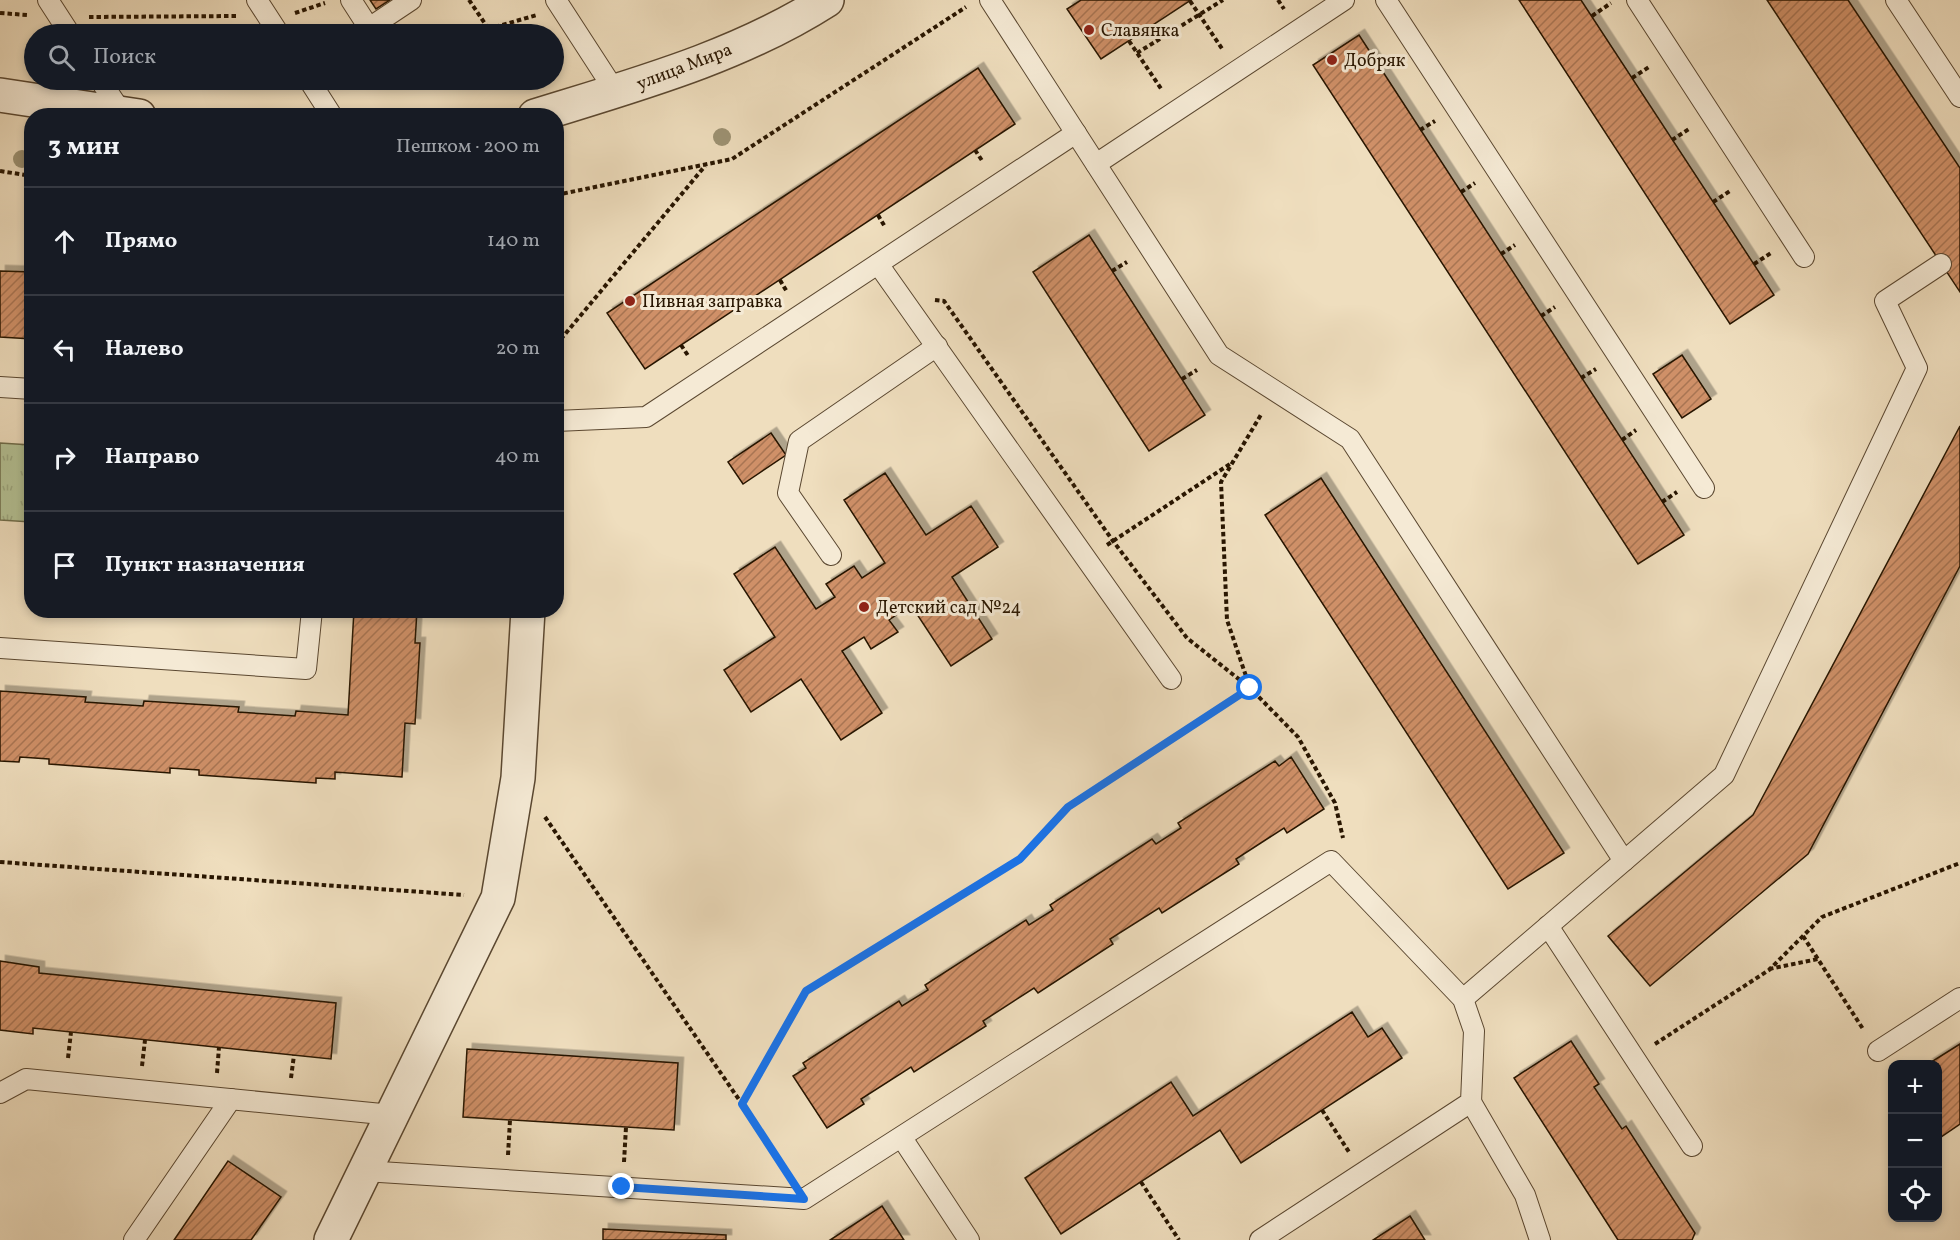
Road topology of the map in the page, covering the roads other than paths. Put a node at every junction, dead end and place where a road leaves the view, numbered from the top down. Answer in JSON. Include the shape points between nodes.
{"nodes":[{"id":1,"x":48,"y":0,"type":"edge"},
{"id":2,"x":351,"y":0,"type":"edge"},
{"id":3,"x":411,"y":0,"type":"edge"},
{"id":4,"x":556,"y":0,"type":"edge"},
{"id":5,"x":827,"y":0,"type":"edge"},
{"id":6,"x":990,"y":0,"type":"edge"},
{"id":7,"x":1344,"y":0,"type":"edge"},
{"id":8,"x":1386,"y":0,"type":"edge"},
{"id":9,"x":1636,"y":0,"type":"edge"},
{"id":10,"x":1896,"y":0,"type":"edge"},
{"id":11,"x":262,"y":8,"type":"edge"},
{"id":12,"x":64,"y":24,"type":"edge"},
{"id":13,"x":272,"y":24,"type":"edge"},
{"id":14,"x":366,"y":24,"type":"edge"},
{"id":15,"x":375,"y":24,"type":"edge"},
{"id":16,"x":109,"y":90,"type":"edge"},
{"id":17,"x":315,"y":90,"type":"edge"},
{"id":18,"x":615,"y":91,"type":"junction"},
{"id":19,"x":0,"y":95,"type":"edge"},
{"id":20,"x":1960,"y":97,"type":"edge"},
{"id":21,"x":85,"y":108,"type":"edge"},
{"id":22,"x":125,"y":108,"type":"edge"},
{"id":23,"x":327,"y":108,"type":"edge"},
{"id":24,"x":561,"y":108,"type":"edge"},
{"id":25,"x":1076,"y":133,"type":"junction"},
{"id":26,"x":1096,"y":164,"type":"junction"},
{"id":27,"x":1804,"y":257,"type":"dead end"},
{"id":28,"x":878,"y":264,"type":"junction"},
{"id":29,"x":1941,"y":264,"type":"dead end"},
{"id":30,"x":937,"y":346,"type":"junction"},
{"id":31,"x":0,"y":387,"type":"edge"},
{"id":32,"x":24,"y":388,"type":"edge"},
{"id":33,"x":564,"y":421,"type":"edge"},
{"id":34,"x":1704,"y":488,"type":"dead end"},
{"id":35,"x":831,"y":555,"type":"dead end"},
{"id":36,"x":311,"y":618,"type":"edge"},
{"id":37,"x":528,"y":618,"type":"edge"},
{"id":38,"x":0,"y":648,"type":"edge"},
{"id":39,"x":1171,"y":679,"type":"dead end"},
{"id":40,"x":1624,"y":861,"type":"junction"},
{"id":41,"x":1548,"y":926,"type":"junction"},
{"id":42,"x":1960,"y":998,"type":"edge"},
{"id":43,"x":1464,"y":999,"type":"junction"},
{"id":44,"x":1878,"y":1052,"type":"road end"},
{"id":45,"x":0,"y":1094,"type":"edge"},
{"id":46,"x":231,"y":1099,"type":"junction"},
{"id":47,"x":1471,"y":1102,"type":"junction"},
{"id":48,"x":392,"y":1114,"type":"junction"},
{"id":49,"x":902,"y":1138,"type":"junction"},
{"id":50,"x":1692,"y":1146,"type":"dead end"},
{"id":51,"x":364,"y":1171,"type":"junction"},
{"id":52,"x":134,"y":1240,"type":"edge"},
{"id":53,"x":331,"y":1240,"type":"edge"},
{"id":54,"x":969,"y":1240,"type":"edge"},
{"id":55,"x":1260,"y":1240,"type":"edge"},
{"id":56,"x":1540,"y":1240,"type":"edge"}],
"edges":[{"from":1,"to":12,"type":"lane"},
{"from":2,"to":14,"type":"lane"},
{"from":3,"to":15,"type":"lane"},
{"from":4,"to":18,"type":"lane"},
{"from":5,"to":18,"type":"street","name":"улица Мира","via":[[706,61]]},
{"from":6,"to":25,"type":"lane"},
{"from":7,"to":26,"type":"lane"},
{"from":8,"to":34,"type":"lane"},
{"from":9,"to":27,"type":"lane"},
{"from":10,"to":20,"type":"lane"},
{"from":11,"to":13,"type":"lane"},
{"from":16,"to":22,"type":"lane"},
{"from":17,"to":23,"type":"lane"},
{"from":18,"to":24,"type":"street","name":"улица Мира"},
{"from":19,"to":21,"type":"street"},
{"from":25,"to":26,"type":"lane"},
{"from":25,"to":28,"type":"lane"},
{"from":26,"to":40,"type":"lane","via":[[1219,355],[1350,439]]},
{"from":28,"to":30,"type":"lane"},
{"from":28,"to":33,"type":"lane","via":[[646,417]]},
{"from":29,"to":40,"type":"lane","via":[[1885,301],[1917,368],[1724,775]]},
{"from":30,"to":35,"type":"lane","via":[[799,441],[788,493]]},
{"from":30,"to":39,"type":"lane"},
{"from":31,"to":32,"type":"lane"},
{"from":36,"to":38,"type":"lane","via":[[306,669]]},
{"from":37,"to":48,"type":"street","via":[[518,778],[498,898]]},
{"from":40,"to":41,"type":"lane"},
{"from":41,"to":43,"type":"lane"},
{"from":41,"to":50,"type":"lane"},
{"from":42,"to":44,"type":"lane"},
{"from":43,"to":47,"type":"lane","via":[[1474,1031]]},
{"from":43,"to":49,"type":"lane","via":[[1331,861]]},
{"from":45,"to":46,"type":"lane","via":[[26,1079]]},
{"from":46,"to":48,"type":"lane"},
{"from":46,"to":52,"type":"lane"},
{"from":47,"to":55,"type":"lane"},
{"from":47,"to":56,"type":"lane","via":[[1525,1195]]},
{"from":48,"to":51,"type":"street"},
{"from":49,"to":51,"type":"lane","via":[[804,1199]]},
{"from":49,"to":54,"type":"lane"},
{"from":51,"to":53,"type":"street"}]}
